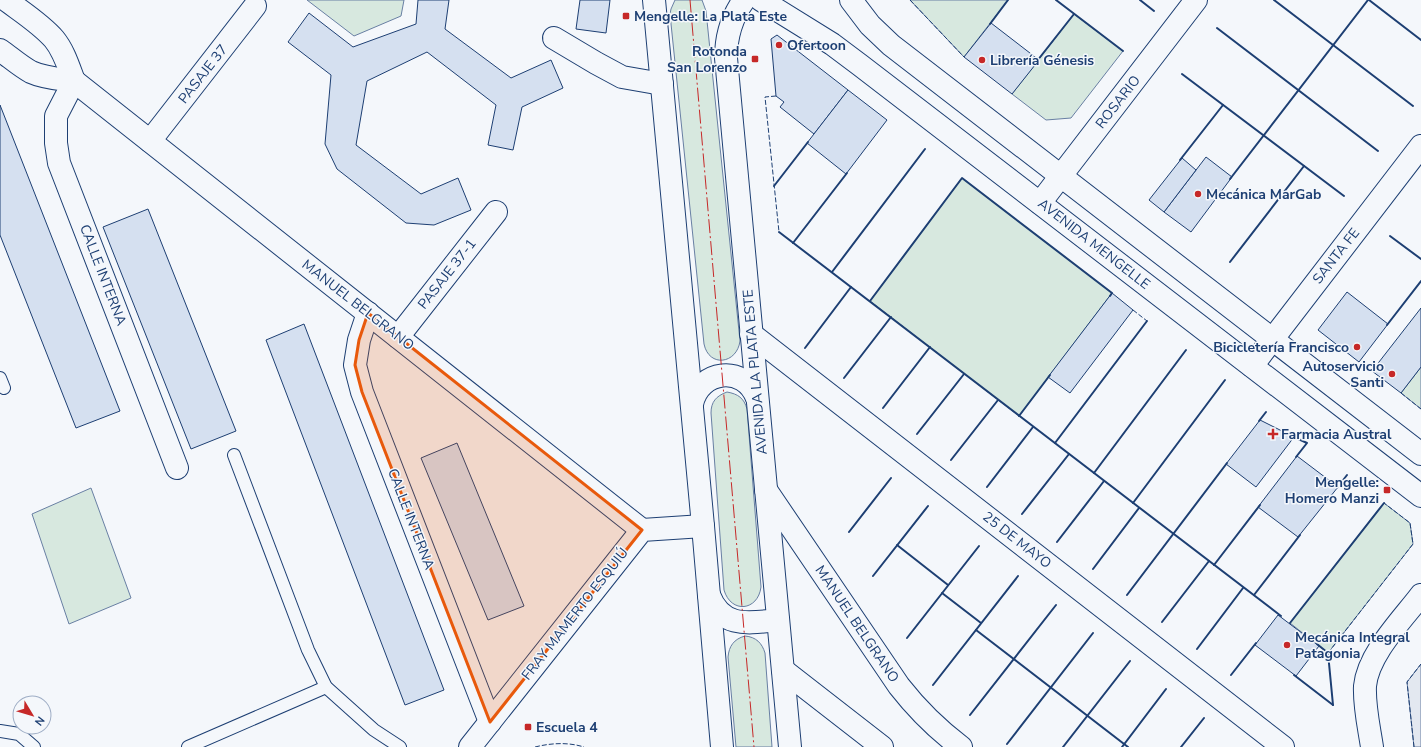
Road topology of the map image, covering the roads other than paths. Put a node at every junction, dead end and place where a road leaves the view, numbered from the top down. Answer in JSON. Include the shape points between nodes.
{"nodes":[{"id":1,"x":6,"y":0,"type":"edge"},
{"id":2,"x":654,"y":0,"type":"edge"},
{"id":3,"x":744,"y":0,"type":"edge"},
{"id":4,"x":761,"y":0,"type":"edge"},
{"id":5,"x":851,"y":0,"type":"edge"},
{"id":6,"x":1196,"y":0,"type":"edge"},
{"id":7,"x":255,"y":6,"type":"dead end"},
{"id":8,"x":554,"y":38,"type":"dead end"},
{"id":9,"x":0,"y":50,"type":"edge"},
{"id":10,"x":74,"y":82,"type":"junction"},
{"id":11,"x":662,"y":84,"type":"junction"},
{"id":12,"x":150,"y":142,"type":"junction"},
{"id":13,"x":1421,"y":146,"type":"edge"},
{"id":14,"x":1061,"y":175,"type":"junction"},
{"id":15,"x":1040,"y":203,"type":"junction"},
{"id":16,"x":496,"y":212,"type":"dead end"},
{"id":17,"x":368,"y":313,"type":"junction"},
{"id":18,"x":752,"y":334,"type":"junction"},
{"id":19,"x":398,"y":337,"type":"junction"},
{"id":20,"x":1273,"y":339,"type":"junction"},
{"id":21,"x":1252,"y":366,"type":"junction"},
{"id":22,"x":758,"y":398,"type":"junction"},
{"id":23,"x":692,"y":404,"type":"junction"},
{"id":24,"x":1421,"y":454,"type":"edge"},
{"id":25,"x":234,"y":455,"type":"dead end"},
{"id":26,"x":177,"y":468,"type":"dead end"},
{"id":27,"x":766,"y":490,"type":"junction"},
{"id":28,"x":1421,"y":496,"type":"edge"},
{"id":29,"x":703,"y":526,"type":"junction"},
{"id":30,"x":642,"y":530,"type":"junction"},
{"id":31,"x":709,"y":595,"type":"junction"},
{"id":32,"x":1421,"y":595,"type":"edge"},
{"id":33,"x":778,"y":620,"type":"junction"},
{"id":34,"x":783,"y":670,"type":"junction"},
{"id":35,"x":326,"y":688,"type":"junction"},
{"id":36,"x":490,"y":722,"type":"junction"},
{"id":37,"x":0,"y":731,"type":"edge"},
{"id":38,"x":34,"y":747,"type":"edge"},
{"id":39,"x":188,"y":747,"type":"edge"},
{"id":40,"x":400,"y":747,"type":"edge"},
{"id":41,"x":470,"y":747,"type":"edge"},
{"id":42,"x":722,"y":747,"type":"edge"},
{"id":43,"x":790,"y":747,"type":"edge"},
{"id":44,"x":882,"y":747,"type":"edge"},
{"id":45,"x":961,"y":747,"type":"edge"},
{"id":46,"x":1283,"y":747,"type":"edge"},
{"id":47,"x":1372,"y":747,"type":"edge"}],
"edges":[{"from":1,"to":10,"type":"street","via":[[55,40],[64,55]]},
{"from":2,"to":11,"type":"street"},
{"from":3,"to":18,"type":"street","name":"AVENIDA LA PLATA ESTE","via":[[729,29],[726,58]]},
{"from":4,"to":15,"type":"street","name":"AVENIDA MENGELLE","via":[[846,54]]},
{"from":5,"to":14,"type":"street","via":[[870,25],[891,45]]},
{"from":6,"to":14,"type":"street","name":"ROSARIO"},
{"from":7,"to":12,"type":"street","name":"PASAJE 37"},
{"from":8,"to":11,"type":"street","via":[[596,64],[622,76]]},
{"from":9,"to":10,"type":"street","name":"MANUEL BELGRANO","via":[[31,72]]},
{"from":10,"to":12,"type":"street","name":"MANUEL BELGRANO"},
{"from":10,"to":26,"type":"street","name":"CALLE INTERNA","via":[[56,116],[59,163]]},
{"from":11,"to":23,"type":"street"},
{"from":12,"to":17,"type":"street","name":"MANUEL BELGRANO"},
{"from":13,"to":20,"type":"street","name":"SANTA FE"},
{"from":14,"to":15,"type":"street","name":"ROSARIO"},
{"from":14,"to":20,"type":"street"},
{"from":15,"to":21,"type":"street","name":"AVENIDA MENGELLE"},
{"from":16,"to":19,"type":"street","name":"PASAJE 37-1"},
{"from":17,"to":19,"type":"street","name":"MANUEL BELGRANO"},
{"from":17,"to":36,"type":"street","name":"CALLE INTERNA","via":[[359,340],[355,365],[362,392]]},
{"from":18,"to":22,"type":"street","name":"AVENIDA LA PLATA ESTE"},
{"from":18,"to":46,"type":"street","name":"25 DE MAYO"},
{"from":19,"to":30,"type":"street","name":"MANUEL BELGRANO"},
{"from":20,"to":21,"type":"street","name":"SANTA FE"},
{"from":20,"to":24,"type":"street"},
{"from":21,"to":28,"type":"street","name":"AVENIDA MENGELLE"},
{"from":22,"to":23,"type":"street","via":[[746,381],[725,375],[703,384],[693,397]]},
{"from":22,"to":27,"type":"street","name":"AVENIDA LA PLATA ESTE"},
{"from":23,"to":29,"type":"street"},
{"from":25,"to":35,"type":"lane","via":[[308,650]]},
{"from":27,"to":33,"type":"street","name":"AVENIDA LA PLATA ESTE"},
{"from":27,"to":45,"type":"street","name":"MANUEL BELGRANO","via":[[899,686],[930,721]]},
{"from":29,"to":30,"type":"street"},
{"from":29,"to":31,"type":"street"},
{"from":30,"to":36,"type":"street","name":"FRAY MAMERTO ESQUIÚ"},
{"from":31,"to":33,"type":"street","via":[[716,609],[736,622]]},
{"from":31,"to":42,"type":"street"},
{"from":32,"to":47,"type":"street","via":[[1381,647],[1367,672],[1365,686]]},
{"from":33,"to":34,"type":"street","name":"AVENIDA LA PLATA ESTE"},
{"from":34,"to":43,"type":"street","name":"AVENIDA LA PLATA ESTE"},
{"from":34,"to":44,"type":"street"},
{"from":35,"to":39,"type":"lane"},
{"from":35,"to":40,"type":"lane","via":[[374,730]]},
{"from":36,"to":41,"type":"street","name":"FRAY MAMERTO ESQUIÚ"},
{"from":37,"to":38,"type":"lane","via":[[19,734]]}]}
